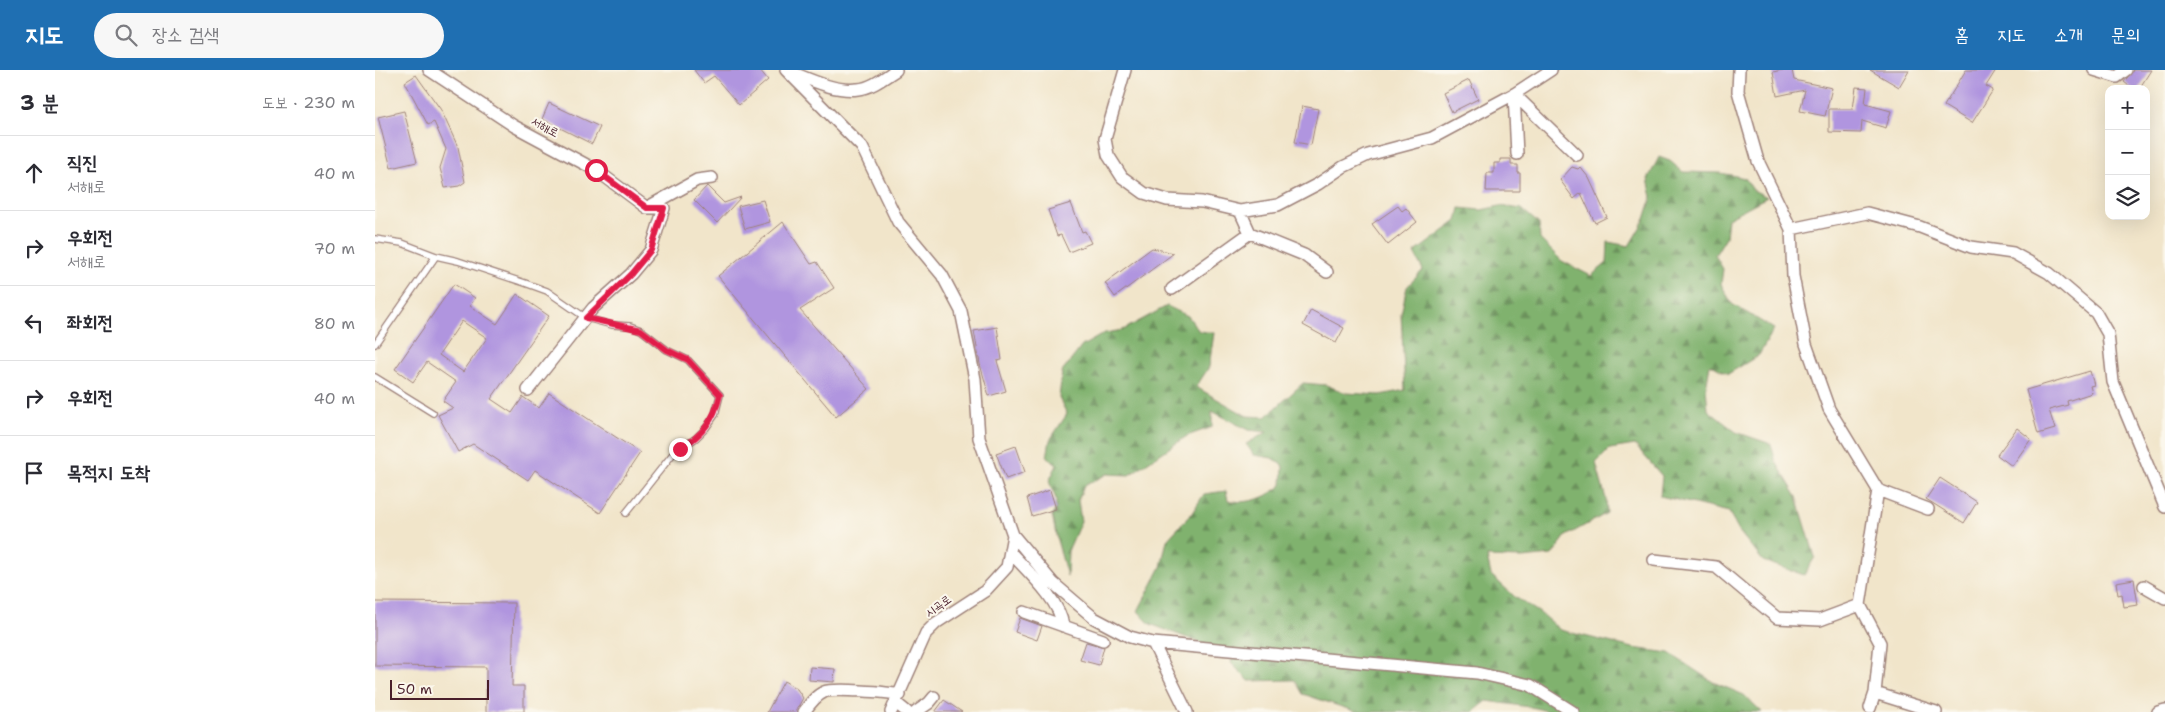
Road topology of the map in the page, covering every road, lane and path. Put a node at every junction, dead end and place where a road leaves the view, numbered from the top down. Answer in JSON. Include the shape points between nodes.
{"nodes":[{"id":1,"x":429,"y":70,"type":"edge"},
{"id":2,"x":896,"y":70,"type":"edge"},
{"id":3,"x":1125,"y":70,"type":"edge"},
{"id":4,"x":1551,"y":70,"type":"edge"},
{"id":5,"x":1739,"y":70,"type":"edge"},
{"id":6,"x":2094,"y":70,"type":"edge"},
{"id":7,"x":2125,"y":70,"type":"edge"},
{"id":8,"x":786,"y":71,"type":"edge"},
{"id":9,"x":1514,"y":94,"type":"junction"},
{"id":10,"x":1517,"y":154,"type":"dead end"},
{"id":11,"x":1577,"y":155,"type":"dead end"},
{"id":12,"x":712,"y":178,"type":"dead end"},
{"id":13,"x":647,"y":208,"type":"junction"},
{"id":14,"x":1240,"y":211,"type":"junction"},
{"id":15,"x":1791,"y":229,"type":"junction"},
{"id":16,"x":1250,"y":233,"type":"junction"},
{"id":17,"x":375,"y":239,"type":"edge"},
{"id":18,"x":436,"y":256,"type":"junction"},
{"id":19,"x":1327,"y":272,"type":"dead end"},
{"id":20,"x":1172,"y":288,"type":"dead end"},
{"id":21,"x":586,"y":318,"type":"junction"},
{"id":22,"x":375,"y":344,"type":"edge"},
{"id":23,"x":375,"y":377,"type":"edge"},
{"id":24,"x":527,"y":390,"type":"dead end"},
{"id":25,"x":433,"y":414,"type":"dead end"},
{"id":26,"x":1878,"y":490,"type":"junction"},
{"id":27,"x":2165,"y":507,"type":"edge"},
{"id":28,"x":1928,"y":509,"type":"dead end"},
{"id":29,"x":626,"y":513,"type":"dead end"},
{"id":30,"x":1013,"y":535,"type":"junction"},
{"id":31,"x":1010,"y":552,"type":"junction"},
{"id":32,"x":1654,"y":560,"type":"dead end"},
{"id":33,"x":2144,"y":586,"type":"dead end"},
{"id":34,"x":2165,"y":598,"type":"edge"},
{"id":35,"x":1860,"y":605,"type":"junction"},
{"id":36,"x":1025,"y":612,"type":"dead end"},
{"id":37,"x":1063,"y":626,"type":"junction"},
{"id":38,"x":1103,"y":640,"type":"dead end"},
{"id":39,"x":1153,"y":644,"type":"junction"},
{"id":40,"x":1875,"y":693,"type":"junction"},
{"id":41,"x":934,"y":697,"type":"dead end"},
{"id":42,"x":896,"y":703,"type":"edge"},
{"id":43,"x":1871,"y":708,"type":"dead end"},
{"id":44,"x":2165,"y":710,"type":"edge"},
{"id":45,"x":804,"y":712,"type":"edge"},
{"id":46,"x":907,"y":712,"type":"edge"},
{"id":47,"x":917,"y":712,"type":"edge"},
{"id":48,"x":1187,"y":712,"type":"edge"},
{"id":49,"x":1573,"y":712,"type":"edge"},
{"id":50,"x":1936,"y":712,"type":"edge"},
{"id":51,"x":2158,"y":712,"type":"edge"}],
"edges":[{"from":1,"to":13,"type":"street","name":"서해로","via":[[514,126],[596,170]]},
{"from":2,"to":8,"type":"street","via":[[858,90],[826,85]]},
{"from":3,"to":14,"type":"street","via":[[1105,139],[1108,154],[1123,177],[1144,193],[1167,200],[1202,202]]},
{"from":4,"to":9,"type":"street"},
{"from":5,"to":15,"type":"street","via":[[1738,91],[1758,161]]},
{"from":6,"to":7,"type":"street","via":[[2117,77]]},
{"from":8,"to":30,"type":"street","via":[[862,147],[898,222],[942,275],[961,311],[975,379],[979,438]]},
{"from":9,"to":10,"type":"street"},
{"from":9,"to":11,"type":"street"},
{"from":9,"to":14,"type":"street","via":[[1432,138],[1368,155],[1278,205]]},
{"from":12,"to":13,"type":"street","via":[[697,180]]},
{"from":13,"to":21,"type":"street","name":"서해로","via":[[664,208],[651,250]]},
{"from":14,"to":16,"type":"street"},
{"from":15,"to":26,"type":"street","via":[[1793,276],[1806,344],[1829,409]]},
{"from":15,"to":27,"type":"street","via":[[1867,213],[1921,227],[1971,247],[2013,253],[2049,273],[2097,312],[2108,334],[2113,382]]},
{"from":16,"to":19,"type":"street","via":[[1304,255]]},
{"from":16,"to":20,"type":"street"},
{"from":17,"to":18,"type":"lane","via":[[403,243]]},
{"from":18,"to":21,"type":"lane","via":[[547,291]]},
{"from":18,"to":22,"type":"lane"},
{"from":21,"to":24,"type":"street","name":"서해로"},
{"from":21,"to":29,"type":"lane","via":[[641,330],[667,350],[688,360],[720,395],[715,415],[706,428],[672,455]]},
{"from":23,"to":25,"type":"lane"},
{"from":26,"to":28,"type":"street"},
{"from":26,"to":35,"type":"street"},
{"from":30,"to":31,"type":"street","name":"시곡로"},
{"from":30,"to":39,"type":"street","via":[[1053,583],[1094,618],[1130,637]]},
{"from":31,"to":37,"type":"street","via":[[1059,610]]},
{"from":31,"to":42,"type":"street","name":"시곡로","via":[[1007,567],[985,592],[936,622],[926,633]]},
{"from":32,"to":35,"type":"street","via":[[1716,567],[1777,618],[1820,620]]},
{"from":33,"to":34,"type":"street"},
{"from":35,"to":40,"type":"street","via":[[1880,643]]},
{"from":36,"to":37,"type":"street"},
{"from":37,"to":38,"type":"street"},
{"from":39,"to":48,"type":"street"},
{"from":39,"to":49,"type":"street","via":[[1477,673],[1530,686]]},
{"from":40,"to":43,"type":"street"},
{"from":40,"to":50,"type":"street"},
{"from":41,"to":47,"type":"street"},
{"from":42,"to":45,"type":"street","via":[[835,690],[824,692]]},
{"from":42,"to":46,"type":"street"},
{"from":44,"to":51,"type":"street"}]}
